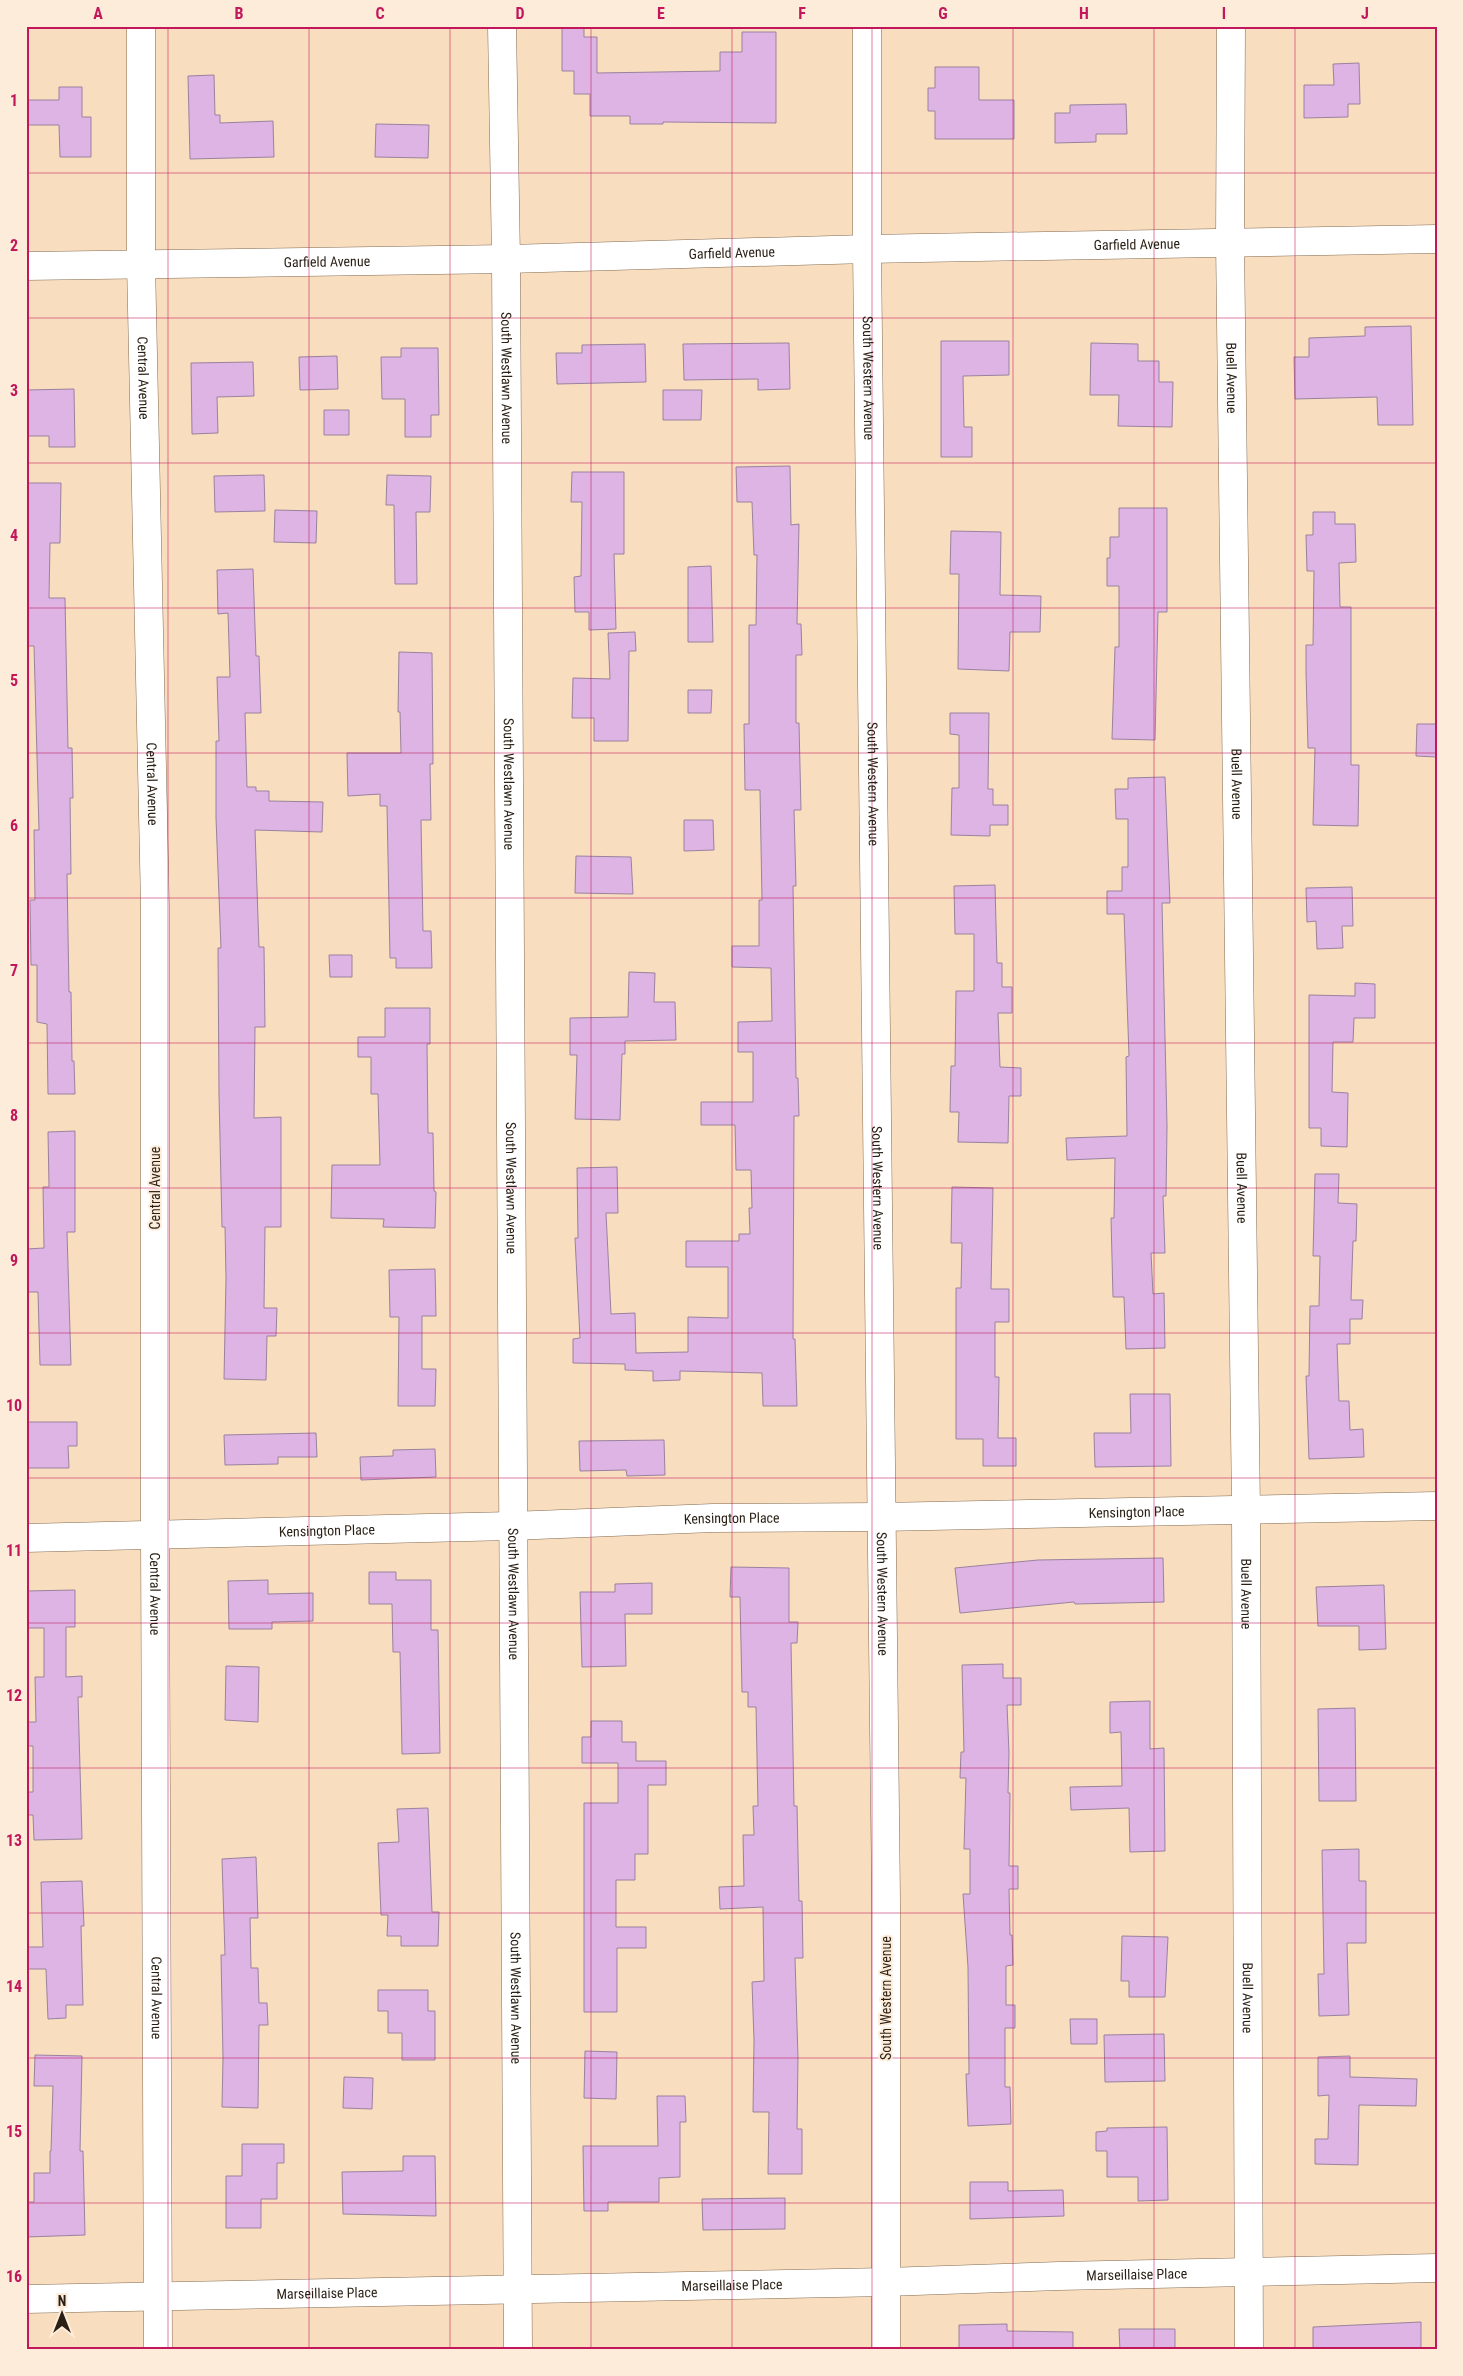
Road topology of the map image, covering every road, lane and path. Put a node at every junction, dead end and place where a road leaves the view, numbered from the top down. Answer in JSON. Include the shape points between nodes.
{"nodes":[{"id":1,"x":141,"y":26,"type":"edge"},
{"id":2,"x":502,"y":26,"type":"edge"},
{"id":3,"x":867,"y":26,"type":"edge"},
{"id":4,"x":1231,"y":26,"type":"edge"},
{"id":5,"x":1437,"y":239,"type":"edge"},
{"id":6,"x":1230,"y":242,"type":"junction"},
{"id":7,"x":867,"y":249,"type":"junction"},
{"id":8,"x":506,"y":258,"type":"junction"},
{"id":9,"x":141,"y":263,"type":"junction"},
{"id":10,"x":26,"y":266,"type":"edge"},
{"id":11,"x":1437,"y":1506,"type":"edge"},
{"id":12,"x":1246,"y":1510,"type":"junction"},
{"id":13,"x":881,"y":1517,"type":"junction"},
{"id":14,"x":511,"y":1526,"type":"junction"},
{"id":15,"x":154,"y":1534,"type":"junction"},
{"id":16,"x":26,"y":1538,"type":"edge"},
{"id":17,"x":1437,"y":2268,"type":"edge"},
{"id":18,"x":1249,"y":2272,"type":"junction"},
{"id":19,"x":886,"y":2282,"type":"junction"},
{"id":20,"x":518,"y":2290,"type":"junction"},
{"id":21,"x":159,"y":2298,"type":"junction"},
{"id":22,"x":26,"y":2299,"type":"edge"},
{"id":23,"x":158,"y":2350,"type":"edge"},
{"id":24,"x":518,"y":2350,"type":"edge"},
{"id":25,"x":886,"y":2350,"type":"edge"},
{"id":26,"x":1249,"y":2350,"type":"edge"}],
"edges":[{"from":1,"to":9,"type":"street","name":"Central Avenue"},
{"from":2,"to":8,"type":"street","name":"South Westlawn Avenue"},
{"from":3,"to":7,"type":"street","name":"South Western Avenue"},
{"from":4,"to":6,"type":"street","name":"Buell Avenue"},
{"from":5,"to":6,"type":"street","name":"Garfield Avenue"},
{"from":6,"to":7,"type":"street","name":"Garfield Avenue"},
{"from":6,"to":12,"type":"street","name":"Buell Avenue"},
{"from":7,"to":8,"type":"street","name":"Garfield Avenue"},
{"from":7,"to":13,"type":"street","name":"South Western Avenue"},
{"from":8,"to":9,"type":"street","name":"Garfield Avenue"},
{"from":8,"to":14,"type":"street","name":"South Westlawn Avenue"},
{"from":9,"to":10,"type":"street","name":"Garfield Avenue"},
{"from":9,"to":15,"type":"street","name":"Central Avenue","via":[[154,906]]},
{"from":11,"to":12,"type":"street","name":"Kensington Place"},
{"from":12,"to":13,"type":"street","name":"Kensington Place"},
{"from":12,"to":18,"type":"street","name":"Buell Avenue"},
{"from":13,"to":14,"type":"street","name":"Kensington Place","via":[[713,1518]]},
{"from":13,"to":19,"type":"street","name":"South Western Avenue","via":[[886,1899]]},
{"from":14,"to":15,"type":"street","name":"Kensington Place"},
{"from":14,"to":20,"type":"street","name":"South Westlawn Avenue"},
{"from":15,"to":16,"type":"street","name":"Kensington Place"},
{"from":15,"to":21,"type":"street","name":"Central Avenue"},
{"from":17,"to":18,"type":"street","name":"Marseillaise Place"},
{"from":18,"to":19,"type":"street","name":"Marseillaise Place"},
{"from":18,"to":26,"type":"street","name":"Buell Avenue"},
{"from":19,"to":20,"type":"street","name":"Marseillaise Place"},
{"from":19,"to":25,"type":"street","name":"South Western Avenue"},
{"from":20,"to":21,"type":"street","name":"Marseillaise Place"},
{"from":20,"to":24,"type":"street","name":"South Westlawn Avenue"},
{"from":21,"to":22,"type":"street","name":"Marseillaise Place"},
{"from":21,"to":23,"type":"street","name":"Central Avenue"}]}
